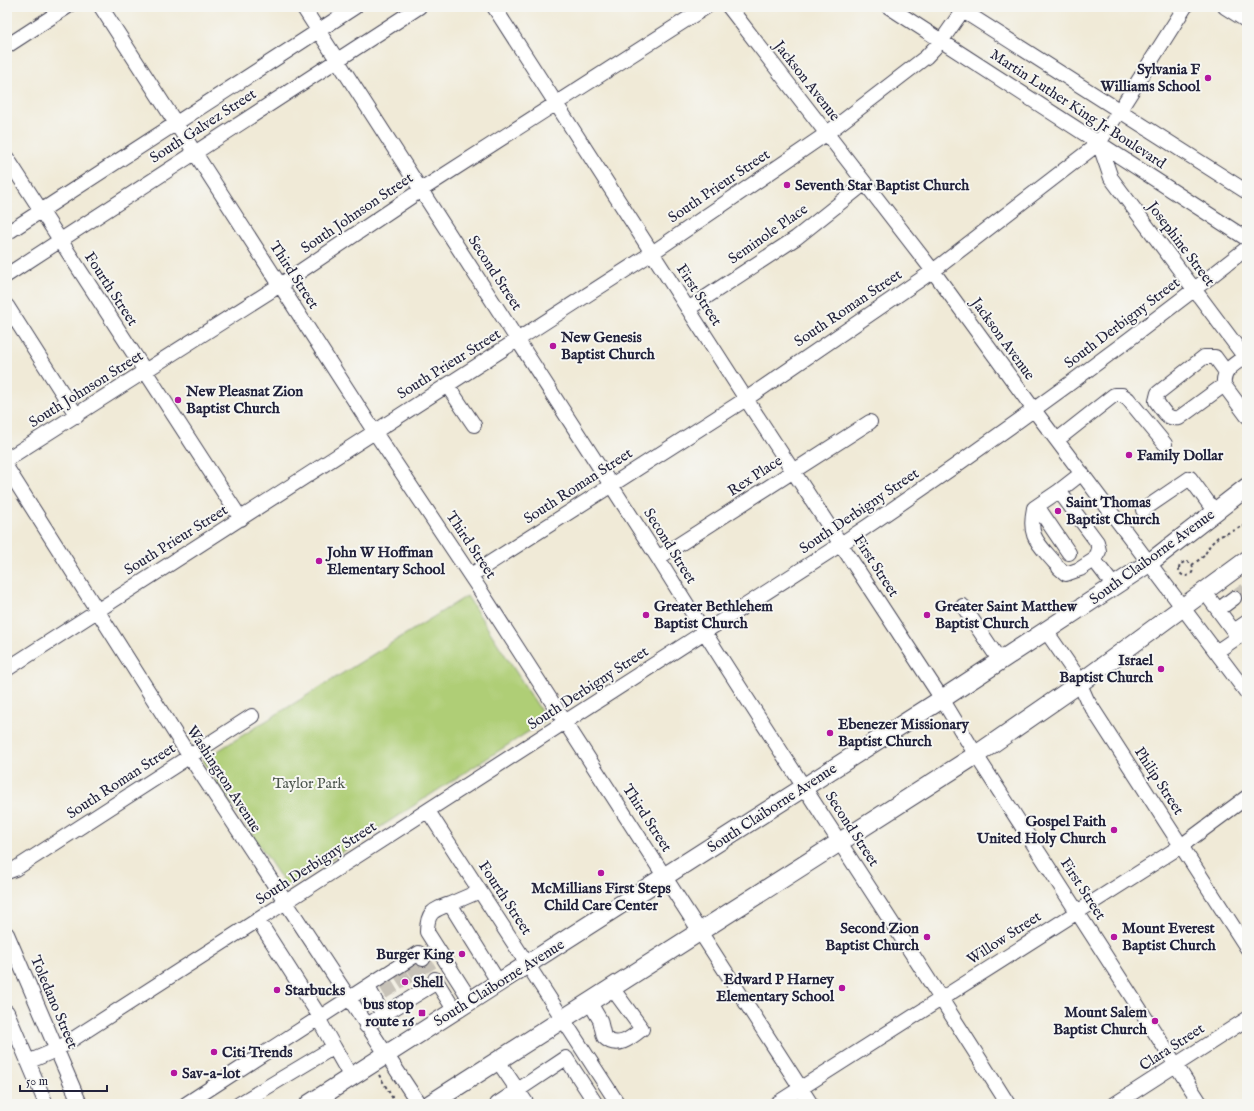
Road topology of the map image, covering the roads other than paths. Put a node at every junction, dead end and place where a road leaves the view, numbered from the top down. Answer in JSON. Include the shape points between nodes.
{"nodes":[{"id":1,"x":67,"y":7,"type":"edge"},
{"id":2,"x":101,"y":7,"type":"edge"},
{"id":3,"x":303,"y":7,"type":"edge"},
{"id":4,"x":356,"y":7,"type":"edge"},
{"id":5,"x":419,"y":7,"type":"edge"},
{"id":6,"x":494,"y":7,"type":"edge"},
{"id":7,"x":706,"y":7,"type":"edge"},
{"id":8,"x":728,"y":7,"type":"edge"},
{"id":9,"x":889,"y":7,"type":"edge"},
{"id":10,"x":1185,"y":7,"type":"edge"},
{"id":11,"x":1226,"y":7,"type":"edge"},
{"id":12,"x":961,"y":8,"type":"edge"},
{"id":13,"x":1247,"y":21,"type":"edge"},
{"id":14,"x":319,"y":31,"type":"junction"},
{"id":15,"x":942,"y":40,"type":"junction"},
{"id":16,"x":7,"y":46,"type":"edge"},
{"id":17,"x":337,"y":60,"type":"junction"},
{"id":18,"x":556,"y":104,"type":"junction"},
{"id":19,"x":1119,"y":110,"type":"junction"},
{"id":20,"x":176,"y":123,"type":"junction"},
{"id":21,"x":826,"y":134,"type":"junction"},
{"id":22,"x":1099,"y":143,"type":"junction"},
{"id":23,"x":195,"y":151,"type":"junction"},
{"id":24,"x":7,"y":158,"type":"edge"},
{"id":25,"x":864,"y":183,"type":"junction"},
{"id":26,"x":421,"y":190,"type":"junction"},
{"id":27,"x":1247,"y":192,"type":"edge"},
{"id":28,"x":41,"y":210,"type":"junction"},
{"id":29,"x":7,"y":233,"type":"edge"},
{"id":30,"x":1247,"y":239,"type":"edge"},
{"id":31,"x":60,"y":240,"type":"junction"},
{"id":32,"x":652,"y":253,"type":"junction"},
{"id":33,"x":1243,"y":255,"type":"edge"},
{"id":34,"x":933,"y":271,"type":"junction"},
{"id":35,"x":7,"y":275,"type":"edge"},
{"id":36,"x":280,"y":285,"type":"junction"},
{"id":37,"x":1194,"y":290,"type":"junction"},
{"id":38,"x":7,"y":306,"type":"edge"},
{"id":39,"x":688,"y":309,"type":"junction"},
{"id":40,"x":518,"y":340,"type":"junction"},
{"id":41,"x":1246,"y":359,"type":"edge"},
{"id":42,"x":145,"y":372,"type":"junction"},
{"id":43,"x":1225,"y":379,"type":"junction"},
{"id":44,"x":447,"y":385,"type":"junction"},
{"id":45,"x":746,"y":399,"type":"junction"},
{"id":46,"x":1035,"y":411,"type":"junction"},
{"id":47,"x":77,"y":416,"type":"junction"},
{"id":48,"x":1247,"y":416,"type":"edge"},
{"id":49,"x":870,"y":422,"type":"dead end"},
{"id":50,"x":474,"y":425,"type":"dead end"},
{"id":51,"x":374,"y":431,"type":"junction"},
{"id":52,"x":1057,"y":440,"type":"junction"},
{"id":53,"x":1165,"y":444,"type":"dead end"},
{"id":54,"x":7,"y":459,"type":"edge"},
{"id":55,"x":7,"y":468,"type":"edge"},
{"id":56,"x":793,"y":472,"type":"junction"},
{"id":57,"x":1082,"y":474,"type":"junction"},
{"id":58,"x":611,"y":484,"type":"junction"},
{"id":59,"x":1247,"y":487,"type":"edge"},
{"id":60,"x":1059,"y":491,"type":"junction"},
{"id":61,"x":1037,"y":506,"type":"junction"},
{"id":62,"x":1143,"y":510,"type":"dead end"},
{"id":63,"x":1215,"y":512,"type":"junction"},
{"id":64,"x":241,"y":519,"type":"junction"},
{"id":65,"x":841,"y":544,"type":"junction"},
{"id":66,"x":658,"y":558,"type":"junction"},
{"id":67,"x":1074,"y":560,"type":"junction"},
{"id":68,"x":1094,"y":560,"type":"junction"},
{"id":69,"x":1149,"y":563,"type":"junction"},
{"id":70,"x":1245,"y":566,"type":"edge"},
{"id":71,"x":471,"y":575,"type":"junction"},
{"id":72,"x":1114,"y":586,"type":"junction"},
{"id":73,"x":1204,"y":592,"type":"junction"},
{"id":74,"x":1237,"y":601,"type":"tunnel mouth"},
{"id":75,"x":963,"y":606,"type":"dead end"},
{"id":76,"x":1182,"y":607,"type":"junction"},
{"id":77,"x":98,"y":610,"type":"junction"},
{"id":78,"x":1220,"y":613,"type":"junction"},
{"id":79,"x":1247,"y":622,"type":"edge"},
{"id":80,"x":1046,"y":631,"type":"junction"},
{"id":81,"x":704,"y":633,"type":"junction"},
{"id":82,"x":1240,"y":633,"type":"edge"},
{"id":83,"x":1216,"y":652,"type":"junction"},
{"id":84,"x":1000,"y":661,"type":"junction"},
{"id":85,"x":7,"y":668,"type":"edge"},
{"id":86,"x":1080,"y":683,"type":"junction"},
{"id":87,"x":1247,"y":693,"type":"edge"},
{"id":88,"x":942,"y":699,"type":"junction"},
{"id":89,"x":252,"y":716,"type":"dead end"},
{"id":90,"x":566,"y":722,"type":"junction"},
{"id":91,"x":976,"y":755,"type":"junction"},
{"id":92,"x":190,"y":757,"type":"junction"},
{"id":93,"x":804,"y":787,"type":"junction"},
{"id":94,"x":1247,"y":797,"type":"edge"},
{"id":95,"x":428,"y":811,"type":"junction"},
{"id":96,"x":840,"y":841,"type":"junction"},
{"id":97,"x":1181,"y":846,"type":"junction"},
{"id":98,"x":7,"y":872,"type":"edge"},
{"id":99,"x":665,"y":877,"type":"junction"},
{"id":100,"x":480,"y":891,"type":"junction"},
{"id":101,"x":285,"y":903,"type":"junction"},
{"id":102,"x":450,"y":904,"type":"junction"},
{"id":103,"x":1077,"y":911,"type":"junction"},
{"id":104,"x":258,"y":920,"type":"junction"},
{"id":105,"x":460,"y":920,"type":"junction"},
{"id":106,"x":700,"y":931,"type":"junction"},
{"id":107,"x":7,"y":934,"type":"edge"},
{"id":108,"x":1247,"y":948,"type":"edge"},
{"id":109,"x":415,"y":961,"type":"dead end"},
{"id":110,"x":528,"y":965,"type":"junction"},
{"id":111,"x":499,"y":983,"type":"junction"},
{"id":112,"x":462,"y":986,"type":"junction"},
{"id":113,"x":368,"y":987,"type":"junction"},
{"id":114,"x":612,"y":988,"type":"junction"},
{"id":115,"x":941,"y":998,"type":"junction"},
{"id":116,"x":349,"y":1000,"type":"junction"},
{"id":117,"x":471,"y":1001,"type":"junction"},
{"id":118,"x":590,"y":1003,"type":"junction"},
{"id":119,"x":455,"y":1011,"type":"junction"},
{"id":120,"x":7,"y":1012,"type":"edge"},
{"id":121,"x":384,"y":1015,"type":"junction"},
{"id":122,"x":319,"y":1018,"type":"junction"},
{"id":123,"x":1247,"y":1019,"type":"edge"},
{"id":124,"x":564,"y":1020,"type":"junction"},
{"id":125,"x":366,"y":1026,"type":"junction"},
{"id":126,"x":334,"y":1047,"type":"junction"},
{"id":127,"x":56,"y":1050,"type":"junction"},
{"id":128,"x":385,"y":1055,"type":"junction"},
{"id":129,"x":498,"y":1061,"type":"junction"},
{"id":130,"x":28,"y":1062,"type":"junction"},
{"id":131,"x":1176,"y":1065,"type":"junction"},
{"id":132,"x":351,"y":1077,"type":"junction"},
{"id":133,"x":801,"y":1088,"type":"junction"},
{"id":134,"x":518,"y":1090,"type":"junction"},
{"id":135,"x":616,"y":1100,"type":"edge"},
{"id":136,"x":46,"y":1104,"type":"edge"},
{"id":137,"x":80,"y":1104,"type":"edge"},
{"id":138,"x":186,"y":1104,"type":"edge"},
{"id":139,"x":239,"y":1104,"type":"edge"},
{"id":140,"x":309,"y":1104,"type":"edge"},
{"id":141,"x":418,"y":1104,"type":"edge"},
{"id":142,"x":430,"y":1104,"type":"edge"},
{"id":143,"x":497,"y":1104,"type":"edge"},
{"id":144,"x":527,"y":1104,"type":"edge"},
{"id":145,"x":596,"y":1104,"type":"edge"},
{"id":146,"x":601,"y":1104,"type":"edge"},
{"id":147,"x":776,"y":1104,"type":"edge"},
{"id":148,"x":811,"y":1104,"type":"edge"},
{"id":149,"x":1008,"y":1104,"type":"edge"},
{"id":150,"x":1116,"y":1104,"type":"edge"},
{"id":151,"x":1201,"y":1104,"type":"edge"}],
"edges":[{"from":1,"to":16,"type":"street"},
{"from":2,"to":20,"type":"street","name":"Third Street"},
{"from":3,"to":14,"type":"street","name":"Second Street"},
{"from":4,"to":14,"type":"street","name":"South Galvez Street"},
{"from":5,"to":17,"type":"street","name":"South Galvez Street"},
{"from":6,"to":18,"type":"street","name":"First Street"},
{"from":7,"to":18,"type":"street","name":"South Johnson Street"},
{"from":8,"to":21,"type":"street","name":"Jackson Avenue"},
{"from":9,"to":15,"type":"street","name":"Martin Luther King Jr Boulevard"},
{"from":10,"to":19,"type":"street","name":"South Roman Street"},
{"from":11,"to":13,"type":"street"},
{"from":12,"to":15,"type":"street","name":"South Prieur Street"},
{"from":12,"to":19,"type":"street","name":"Martin Luther King Jr Boulevard"},
{"from":14,"to":17,"type":"street","name":"Second Street"},
{"from":14,"to":20,"type":"street","name":"South Galvez Street"},
{"from":15,"to":21,"type":"street","name":"South Prieur Street","via":[[926,58]]},
{"from":15,"to":22,"type":"street","name":"Martin Luther King Jr Boulevard"},
{"from":17,"to":23,"type":"street","name":"South Galvez Street"},
{"from":17,"to":26,"type":"street","name":"Second Street"},
{"from":18,"to":26,"type":"street","name":"South Johnson Street"},
{"from":18,"to":32,"type":"street","name":"First Street"},
{"from":19,"to":22,"type":"street","name":"South Roman Street"},
{"from":19,"to":27,"type":"street","name":"Martin Luther King Jr Boulevard"},
{"from":20,"to":23,"type":"street","name":"Third Street"},
{"from":20,"to":28,"type":"street","name":"South Galvez Street"},
{"from":21,"to":25,"type":"street","name":"Jackson Avenue"},
{"from":21,"to":32,"type":"street","name":"South Prieur Street"},
{"from":22,"to":30,"type":"street","name":"Martin Luther King Jr Boulevard"},
{"from":22,"to":34,"type":"street","name":"South Roman Street"},
{"from":22,"to":37,"type":"street","name":"Josephine Street","via":[[1111,178]]},
{"from":23,"to":31,"type":"street","name":"South Galvez Street"},
{"from":23,"to":36,"type":"street","name":"Third Street"},
{"from":24,"to":28,"type":"street","name":"Fourth Street"},
{"from":25,"to":34,"type":"street","name":"Jackson Avenue"},
{"from":25,"to":39,"type":"street","name":"Seminole Place","via":[[796,238]]},
{"from":26,"to":36,"type":"street","name":"South Johnson Street"},
{"from":26,"to":40,"type":"street","name":"Second Street"},
{"from":28,"to":29,"type":"street","name":"South Galvez Street"},
{"from":28,"to":31,"type":"street","name":"Fourth Street"},
{"from":31,"to":35,"type":"street","name":"South Galvez Street"},
{"from":31,"to":42,"type":"street","name":"Fourth Street"},
{"from":32,"to":39,"type":"street","name":"First Street"},
{"from":32,"to":40,"type":"street","name":"South Prieur Street"},
{"from":33,"to":37,"type":"street","name":"South Derbigny Street"},
{"from":34,"to":45,"type":"street","name":"South Roman Street"},
{"from":34,"to":46,"type":"street","name":"Jackson Avenue"},
{"from":36,"to":42,"type":"street","name":"South Johnson Street"},
{"from":36,"to":51,"type":"street","name":"Third Street"},
{"from":37,"to":41,"type":"street","name":"Josephine Street"},
{"from":37,"to":46,"type":"street","name":"South Derbigny Street"},
{"from":38,"to":47,"type":"street"},
{"from":39,"to":45,"type":"street","name":"First Street"},
{"from":40,"to":44,"type":"street","name":"South Prieur Street"},
{"from":40,"to":58,"type":"street","name":"Second Street"},
{"from":41,"to":43,"type":"street","via":[[1230,367]]},
{"from":42,"to":47,"type":"street","name":"South Johnson Street"},
{"from":42,"to":64,"type":"street","name":"Fourth Street"},
{"from":43,"to":43,"type":"street","via":[[1179,418],[1171,419],[1156,401],[1158,393],[1204,357],[1215,357]]},
{"from":43,"to":48,"type":"street"},
{"from":44,"to":50,"type":"street"},
{"from":44,"to":51,"type":"street","name":"South Prieur Street"},
{"from":45,"to":56,"type":"street","name":"First Street"},
{"from":45,"to":58,"type":"street","name":"South Roman Street"},
{"from":46,"to":52,"type":"street","name":"Jackson Avenue"},
{"from":46,"to":65,"type":"street","name":"South Derbigny Street"},
{"from":47,"to":54,"type":"street","name":"South Johnson Street"},
{"from":49,"to":56,"type":"street","name":"Rex Place"},
{"from":51,"to":64,"type":"street","name":"South Prieur Street"},
{"from":51,"to":71,"type":"street","name":"Third Street"},
{"from":52,"to":53,"type":"street","via":[[1114,395],[1122,395]]},
{"from":52,"to":57,"type":"street","name":"Jackson Avenue"},
{"from":55,"to":77,"type":"street","name":"Washington Avenue"},
{"from":56,"to":65,"type":"street","name":"First Street"},
{"from":56,"to":66,"type":"street","name":"Rex Place"},
{"from":57,"to":60,"type":"street"},
{"from":57,"to":69,"type":"street","name":"Jackson Avenue"},
{"from":58,"to":66,"type":"street","name":"Second Street"},
{"from":58,"to":71,"type":"street","name":"South Roman Street"},
{"from":59,"to":63,"type":"main road","name":"South Claiborne Avenue"},
{"from":60,"to":61,"type":"street"},
{"from":60,"to":68,"type":"street","via":[[1097,542],[1099,551]]},
{"from":61,"to":67,"type":"street"},
{"from":61,"to":67,"type":"street","via":[[1034,508],[1032,521],[1034,537],[1066,574]]},
{"from":62,"to":63,"type":"street","via":[[1190,478]]},
{"from":63,"to":69,"type":"main road","name":"South Claiborne Avenue"},
{"from":64,"to":77,"type":"street","name":"South Prieur Street"},
{"from":65,"to":81,"type":"street","name":"South Derbigny Street"},
{"from":65,"to":88,"type":"street","name":"First Street"},
{"from":66,"to":81,"type":"street","name":"Second Street"},
{"from":67,"to":68,"type":"street"},
{"from":68,"to":72,"type":"street"},
{"from":69,"to":72,"type":"main road","name":"South Claiborne Avenue"},
{"from":69,"to":76,"type":"street","name":"Jackson Avenue"},
{"from":70,"to":73,"type":"main road"},
{"from":71,"to":90,"type":"street","name":"Third Street"},
{"from":72,"to":80,"type":"main road","name":"South Claiborne Avenue"},
{"from":73,"to":76,"type":"main road"},
{"from":73,"to":78,"type":"street"},
{"from":74,"to":78,"type":"street"},
{"from":75,"to":84,"type":"street"},
{"from":76,"to":83,"type":"street","name":"Jackson Avenue"},
{"from":76,"to":86,"type":"main road"},
{"from":77,"to":85,"type":"street","name":"South Prieur Street"},
{"from":77,"to":92,"type":"street","name":"Washington Avenue"},
{"from":78,"to":82,"type":"street"},
{"from":79,"to":82,"type":"street"},
{"from":80,"to":84,"type":"main road","name":"South Claiborne Avenue"},
{"from":80,"to":86,"type":"street","name":"Philip Street"},
{"from":81,"to":90,"type":"street","name":"South Derbigny Street"},
{"from":81,"to":93,"type":"street","name":"Second Street"},
{"from":82,"to":83,"type":"street"},
{"from":83,"to":87,"type":"street","name":"Jackson Avenue"},
{"from":84,"to":88,"type":"main road","name":"South Claiborne Avenue"},
{"from":86,"to":91,"type":"main road"},
{"from":86,"to":97,"type":"street","name":"Philip Street","via":[[1086,699]]},
{"from":88,"to":91,"type":"street","name":"First Street"},
{"from":88,"to":93,"type":"main road","name":"South Claiborne Avenue"},
{"from":89,"to":92,"type":"street","name":"South Roman Street"},
{"from":90,"to":95,"type":"street","name":"South Derbigny Street"},
{"from":90,"to":99,"type":"street","name":"Third Street"},
{"from":91,"to":96,"type":"main road"},
{"from":91,"to":103,"type":"street","name":"First Street"},
{"from":92,"to":98,"type":"street","name":"South Roman Street"},
{"from":92,"to":101,"type":"street","name":"Washington Avenue"},
{"from":93,"to":96,"type":"street","name":"Second Street"},
{"from":93,"to":99,"type":"main road","name":"South Claiborne Avenue"},
{"from":94,"to":97,"type":"street","name":"Willow Street"},
{"from":95,"to":100,"type":"street","name":"Fourth Street"},
{"from":95,"to":101,"type":"street","name":"South Derbigny Street"},
{"from":96,"to":106,"type":"main road"},
{"from":96,"to":115,"type":"street","name":"Second Street"},
{"from":97,"to":103,"type":"street","name":"Willow Street"},
{"from":97,"to":108,"type":"street","name":"Philip Street"},
{"from":99,"to":106,"type":"street","name":"Third Street"},
{"from":99,"to":110,"type":"main road","name":"South Claiborne Avenue"},
{"from":100,"to":102,"type":"street"},
{"from":100,"to":110,"type":"street","name":"Fourth Street"},
{"from":101,"to":104,"type":"street","name":"South Derbigny Street"},
{"from":101,"to":116,"type":"street","name":"Washington Avenue"},
{"from":102,"to":105,"type":"street"},
{"from":102,"to":112,"type":"street","via":[[433,910],[427,919],[428,932]]},
{"from":103,"to":115,"type":"street","name":"Willow Street"},
{"from":103,"to":131,"type":"street","name":"First Street"},
{"from":104,"to":122,"type":"street"},
{"from":104,"to":127,"type":"street","name":"South Derbigny Street"},
{"from":105,"to":111,"type":"street"},
{"from":105,"to":112,"type":"street","via":[[446,913],[438,914],[432,927]]},
{"from":106,"to":114,"type":"main road"},
{"from":106,"to":133,"type":"street","name":"Third Street"},
{"from":107,"to":127,"type":"street","name":"Toledano Street"},
{"from":109,"to":113,"type":"street","via":[[383,981]]},
{"from":110,"to":111,"type":"main road","name":"South Claiborne Avenue"},
{"from":110,"to":124,"type":"street","name":"Fourth Street"},
{"from":111,"to":117,"type":"main road","name":"South Claiborne Avenue"},
{"from":112,"to":117,"type":"street"},
{"from":113,"to":116,"type":"street"},
{"from":113,"to":121,"type":"street"},
{"from":114,"to":118,"type":"main road"},
{"from":114,"to":118,"type":"street","via":[[642,1029],[628,1040],[615,1043],[604,1037],[600,1020]]},
{"from":115,"to":133,"type":"street","name":"Willow Street"},
{"from":115,"to":149,"type":"street","name":"Second Street"},
{"from":116,"to":122,"type":"street"},
{"from":116,"to":125,"type":"street","name":"Washington Avenue"},
{"from":117,"to":119,"type":"main road","name":"South Claiborne Avenue"},
{"from":118,"to":124,"type":"main road"},
{"from":119,"to":121,"type":"street","via":[[432,983]]},
{"from":119,"to":128,"type":"main road","name":"South Claiborne Avenue"},
{"from":120,"to":130,"type":"street"},
{"from":121,"to":125,"type":"street"},
{"from":122,"to":126,"type":"street"},
{"from":122,"to":138,"type":"street"},
{"from":123,"to":131,"type":"street","name":"Clara Street"},
{"from":124,"to":129,"type":"main road"},
{"from":124,"to":135,"type":"street","name":"Fourth Street"},
{"from":125,"to":128,"type":"street","name":"Washington Avenue"},
{"from":126,"to":132,"type":"street"},
{"from":126,"to":139,"type":"street"},
{"from":127,"to":130,"type":"street","name":"South Derbigny Street"},
{"from":127,"to":137,"type":"street","name":"Toledano Street"},
{"from":128,"to":132,"type":"main road","name":"South Claiborne Avenue"},
{"from":128,"to":141,"type":"street","name":"Washington Avenue"},
{"from":129,"to":134,"type":"street"},
{"from":129,"to":142,"type":"main road"},
{"from":130,"to":136,"type":"street"},
{"from":131,"to":150,"type":"street","name":"Clara Street"},
{"from":131,"to":151,"type":"street","name":"First Street"},
{"from":132,"to":140,"type":"main road","name":"South Claiborne Avenue"},
{"from":133,"to":147,"type":"street","name":"Willow Street"},
{"from":133,"to":148,"type":"street","name":"Third Street"},
{"from":134,"to":143,"type":"street"},
{"from":134,"to":144,"type":"street"},
{"from":134,"to":145,"type":"street","via":[[566,1058]]},
{"from":135,"to":146,"type":"street"}]}
